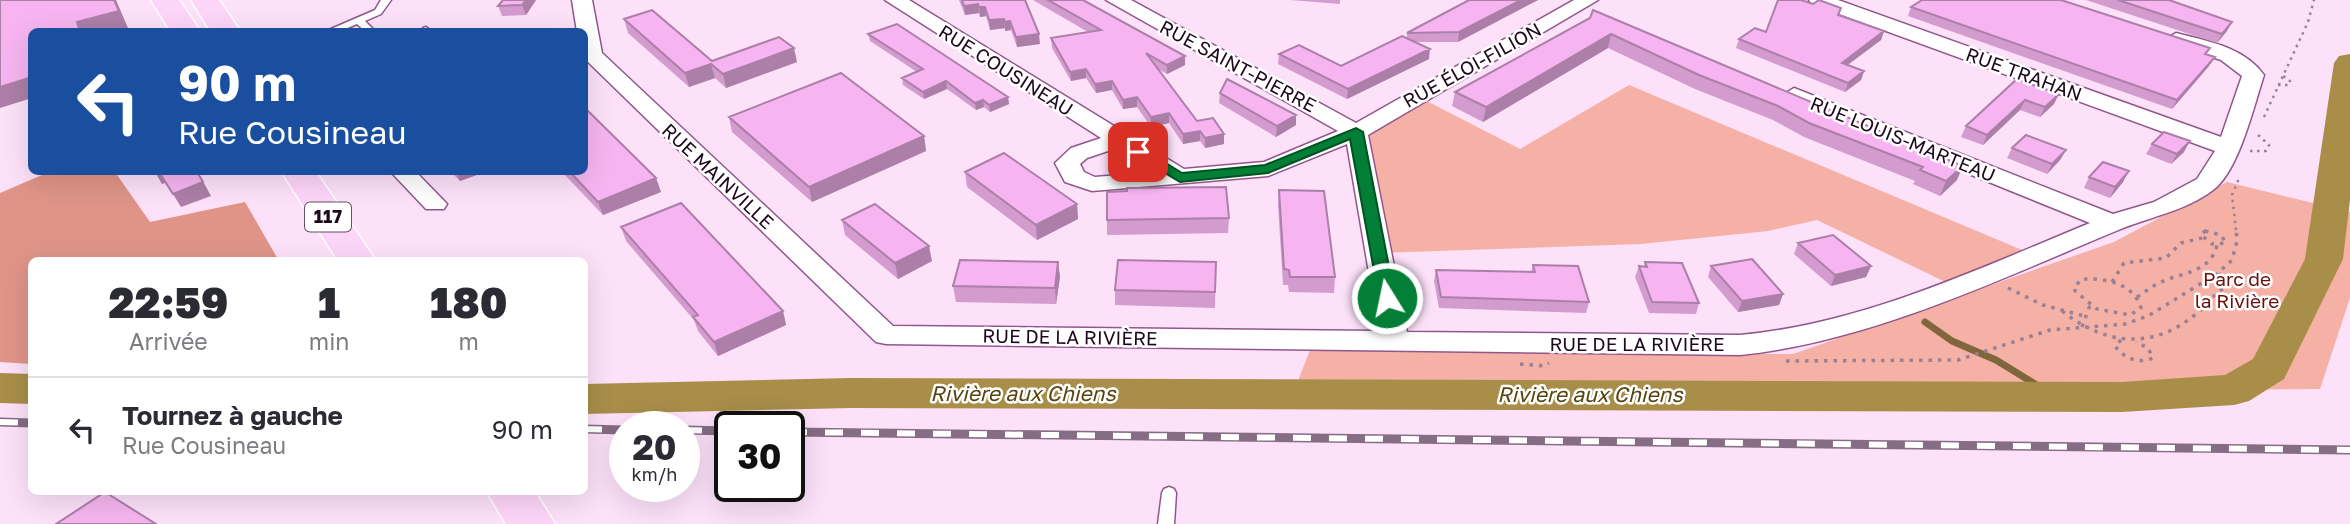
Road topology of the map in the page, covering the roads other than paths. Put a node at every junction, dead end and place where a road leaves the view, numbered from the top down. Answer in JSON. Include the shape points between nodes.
{"nodes":[{"id":1,"x":165,"y":0,"type":"edge"},
{"id":2,"x":205,"y":0,"type":"edge"},
{"id":3,"x":386,"y":0,"type":"edge"},
{"id":4,"x":582,"y":0,"type":"edge"},
{"id":5,"x":895,"y":0,"type":"edge"},
{"id":6,"x":1116,"y":0,"type":"edge"},
{"id":7,"x":1819,"y":0,"type":"edge"},
{"id":8,"x":1590,"y":7,"type":"edge"},
{"id":9,"x":360,"y":21,"type":"junction"},
{"id":10,"x":183,"y":28,"type":"edge"},
{"id":11,"x":223,"y":28,"type":"edge"},
{"id":12,"x":340,"y":28,"type":"edge"},
{"id":13,"x":368,"y":28,"type":"edge"},
{"id":14,"x":587,"y":28,"type":"edge"},
{"id":15,"x":588,"y":33,"type":"edge"},
{"id":16,"x":2162,"y":34,"type":"edge"},
{"id":17,"x":1776,"y":88,"type":"edge"},
{"id":18,"x":1356,"y":132,"type":"junction"},
{"id":19,"x":1116,"y":140,"type":"junction"},
{"id":20,"x":2241,"y":154,"type":"junction"},
{"id":21,"x":301,"y":175,"type":"edge"},
{"id":22,"x":406,"y":175,"type":"edge"},
{"id":23,"x":1180,"y":177,"type":"junction"},
{"id":24,"x":435,"y":204,"type":"dead end"},
{"id":25,"x":2112,"y":223,"type":"junction"},
{"id":26,"x":354,"y":257,"type":"edge"},
{"id":27,"x":886,"y":335,"type":"joint"},
{"id":28,"x":1395,"y":342,"type":"junction"},
{"id":29,"x":1169,"y":494,"type":"dead end"},
{"id":30,"x":1167,"y":524,"type":"edge"}],
"edges":[{"from":1,"to":10,"type":"main road"},
{"from":2,"to":11,"type":"main road"},
{"from":3,"to":9,"type":"lane","via":[[378,12]]},
{"from":4,"to":14,"type":"street","name":"RUE MAINVILLE"},
{"from":5,"to":19,"type":"street","name":"RUE COUSINEAU"},
{"from":6,"to":18,"type":"street","name":"RUE SAINT-PIERRE"},
{"from":7,"to":20,"type":"street","name":"RUE TRAHAN"},
{"from":8,"to":18,"type":"street","name":"RUE ÉLOI-FILION"},
{"from":9,"to":12,"type":"lane"},
{"from":9,"to":13,"type":"lane"},
{"from":15,"to":27,"type":"street","name":"RUE MAINVILLE","via":[[592,55]]},
{"from":16,"to":20,"type":"street","name":"RUE DE LA RIVIÈRE","via":[[2227,55],[2253,75]]},
{"from":17,"to":25,"type":"street","name":"RUE LOUIS-MARTEAU"},
{"from":18,"to":23,"type":"street","via":[[1268,169]]},
{"from":18,"to":28,"type":"street"},
{"from":19,"to":23,"type":"street","name":"RUE COUSINEAU"},
{"from":19,"to":23,"type":"street","via":[[1079,153],[1067,163],[1074,177],[1092,184]]},
{"from":20,"to":25,"type":"street","name":"RUE DE LA RIVIÈRE","via":[[2206,184],[2163,207]]},
{"from":21,"to":26,"type":"main road","number":"117"},
{"from":22,"to":24,"type":"street"},
{"from":25,"to":28,"type":"street","name":"RUE DE LA RIVIÈRE","via":[[1951,290],[1774,344]]},
{"from":27,"to":28,"type":"street","name":"RUE DE LA RIVIÈRE"},
{"from":29,"to":30,"type":"lane"}]}
